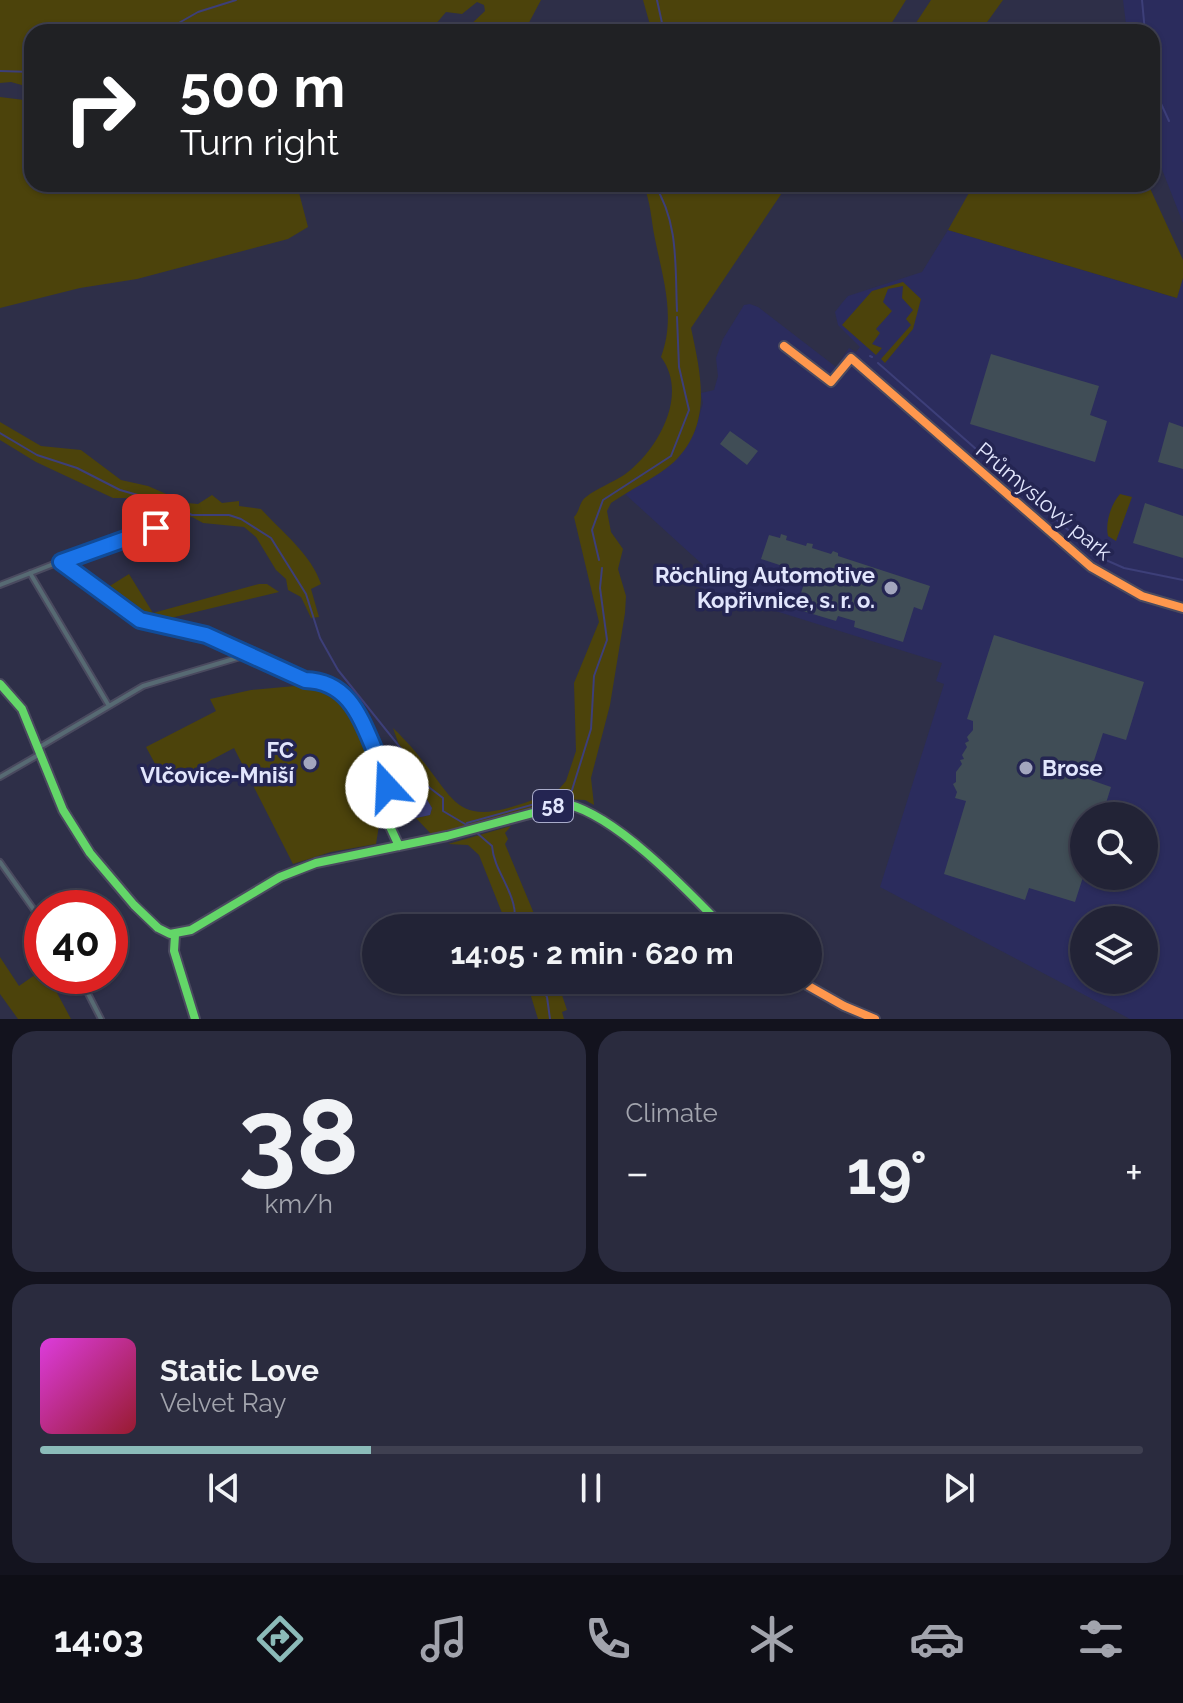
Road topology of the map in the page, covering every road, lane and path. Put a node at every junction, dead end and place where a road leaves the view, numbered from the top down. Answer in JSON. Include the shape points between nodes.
{"nodes":[{"id":1,"x":784,"y":346,"type":"dead end"},
{"id":2,"x":178,"y":522,"type":"dead end"},
{"id":3,"x":61,"y":562,"type":"junction"},
{"id":4,"x":30,"y":573,"type":"junction"},
{"id":5,"x":0,"y":585,"type":"edge"},
{"id":6,"x":1183,"y":608,"type":"edge"},
{"id":7,"x":250,"y":654,"type":"junction"},
{"id":8,"x":0,"y":684,"type":"edge"},
{"id":9,"x":109,"y":706,"type":"junction"},
{"id":10,"x":38,"y":751,"type":"junction"},
{"id":11,"x":0,"y":777,"type":"edge"},
{"id":12,"x":399,"y":846,"type":"junction"},
{"id":13,"x":0,"y":862,"type":"edge"},
{"id":14,"x":24,"y":896,"type":"edge"},
{"id":15,"x":710,"y":914,"type":"edge"},
{"id":16,"x":175,"y":935,"type":"junction"},
{"id":17,"x":88,"y":994,"type":"edge"},
{"id":18,"x":822,"y":994,"type":"edge"},
{"id":19,"x":101,"y":1019,"type":"edge"},
{"id":20,"x":195,"y":1019,"type":"edge"},
{"id":21,"x":875,"y":1019,"type":"edge"}],
"edges":[{"from":1,"to":6,"type":"main road","name":"Průmyslový park","via":[[831,382],[851,358],[1101,574],[1142,596]]},
{"from":2,"to":3,"type":"street"},
{"from":3,"to":4,"type":"street"},
{"from":3,"to":7,"type":"main road","via":[[140,620],[188,630]]},
{"from":4,"to":5,"type":"street"},
{"from":4,"to":9,"type":"street"},
{"from":7,"to":9,"type":"street","via":[[143,686]]},
{"from":7,"to":12,"type":"main road","via":[[305,680],[331,685],[353,704],[388,782],[386,818]]},
{"from":8,"to":10,"type":"main road","via":[[22,709]]},
{"from":9,"to":10,"type":"street"},
{"from":10,"to":11,"type":"street"},
{"from":10,"to":16,"type":"main road","via":[[63,810],[108,878],[161,930]]},
{"from":12,"to":15,"type":"main road","number":"58","via":[[556,805],[579,805],[607,822]]},
{"from":12,"to":16,"type":"main road","number":"58","via":[[298,870]]},
{"from":13,"to":14,"type":"street"},
{"from":16,"to":20,"type":"main road","via":[[174,951]]},
{"from":17,"to":19,"type":"street"},
{"from":18,"to":21,"type":"main road"}]}
